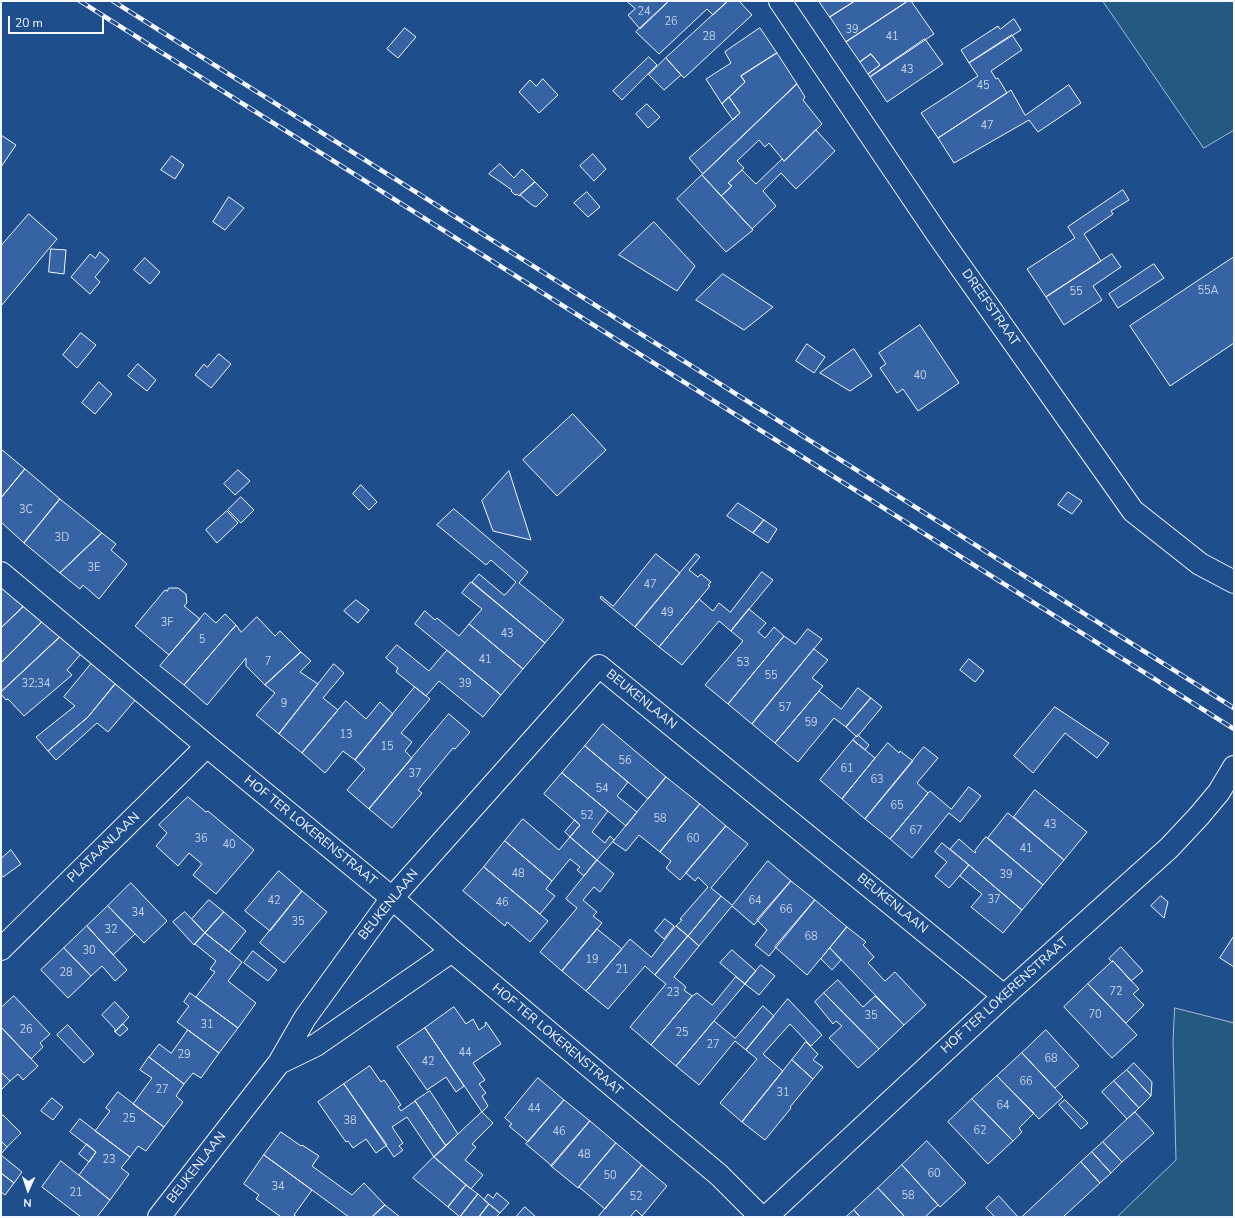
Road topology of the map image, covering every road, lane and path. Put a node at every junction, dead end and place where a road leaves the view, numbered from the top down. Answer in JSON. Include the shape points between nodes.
{"nodes":[{"id":1,"x":780,"y":1,"type":"edge"},
{"id":2,"x":1,"y":573,"type":"edge"},
{"id":3,"x":1234,"y":582,"type":"edge"},
{"id":4,"x":208,"y":746,"type":"junction"},
{"id":5,"x":1234,"y":767,"type":"edge"},
{"id":6,"x":392,"y":898,"type":"junction"},
{"id":7,"x":1,"y":949,"type":"edge"},
{"id":8,"x":452,"y":952,"type":"junction"},
{"id":9,"x":1004,"y":996,"type":"junction"},
{"id":10,"x":279,"y":1063,"type":"junction"},
{"id":11,"x":158,"y":1217,"type":"edge"},
{"id":12,"x":762,"y":1217,"type":"edge"},
{"id":13,"x":766,"y":1217,"type":"edge"}],
"edges":[{"from":1,"to":3,"type":"street","name":"DREEFSTRAAT","via":[[938,235],[1133,512],[1200,564]]},
{"from":2,"to":4,"type":"street","name":"HOF TER LOKERENSTRAAT"},
{"from":4,"to":6,"type":"street","name":"HOF TER LOKERENSTRAAT"},
{"from":4,"to":7,"type":"street","name":"PLATAANLAAN"},
{"from":5,"to":9,"type":"street","name":"HOF TER LOKERENSTRAAT","via":[[1219,792],[1169,848]]},
{"from":6,"to":8,"type":"street","name":"HOF TER LOKERENSTRAAT"},
{"from":6,"to":9,"type":"street","name":"BEUKENLAAN","via":[[599,666]]},
{"from":6,"to":10,"type":"street","name":"BEUKENLAAN","via":[[305,1018]]},
{"from":8,"to":10,"type":"street","name":"BEUKENLAAN","via":[[316,1045]]},
{"from":8,"to":12,"type":"street","name":"HOF TER LOKERENSTRAAT","via":[[719,1175]]},
{"from":9,"to":13,"type":"street","name":"HOF TER LOKERENSTRAAT"},
{"from":10,"to":11,"type":"street","name":"BEUKENLAAN"}]}
